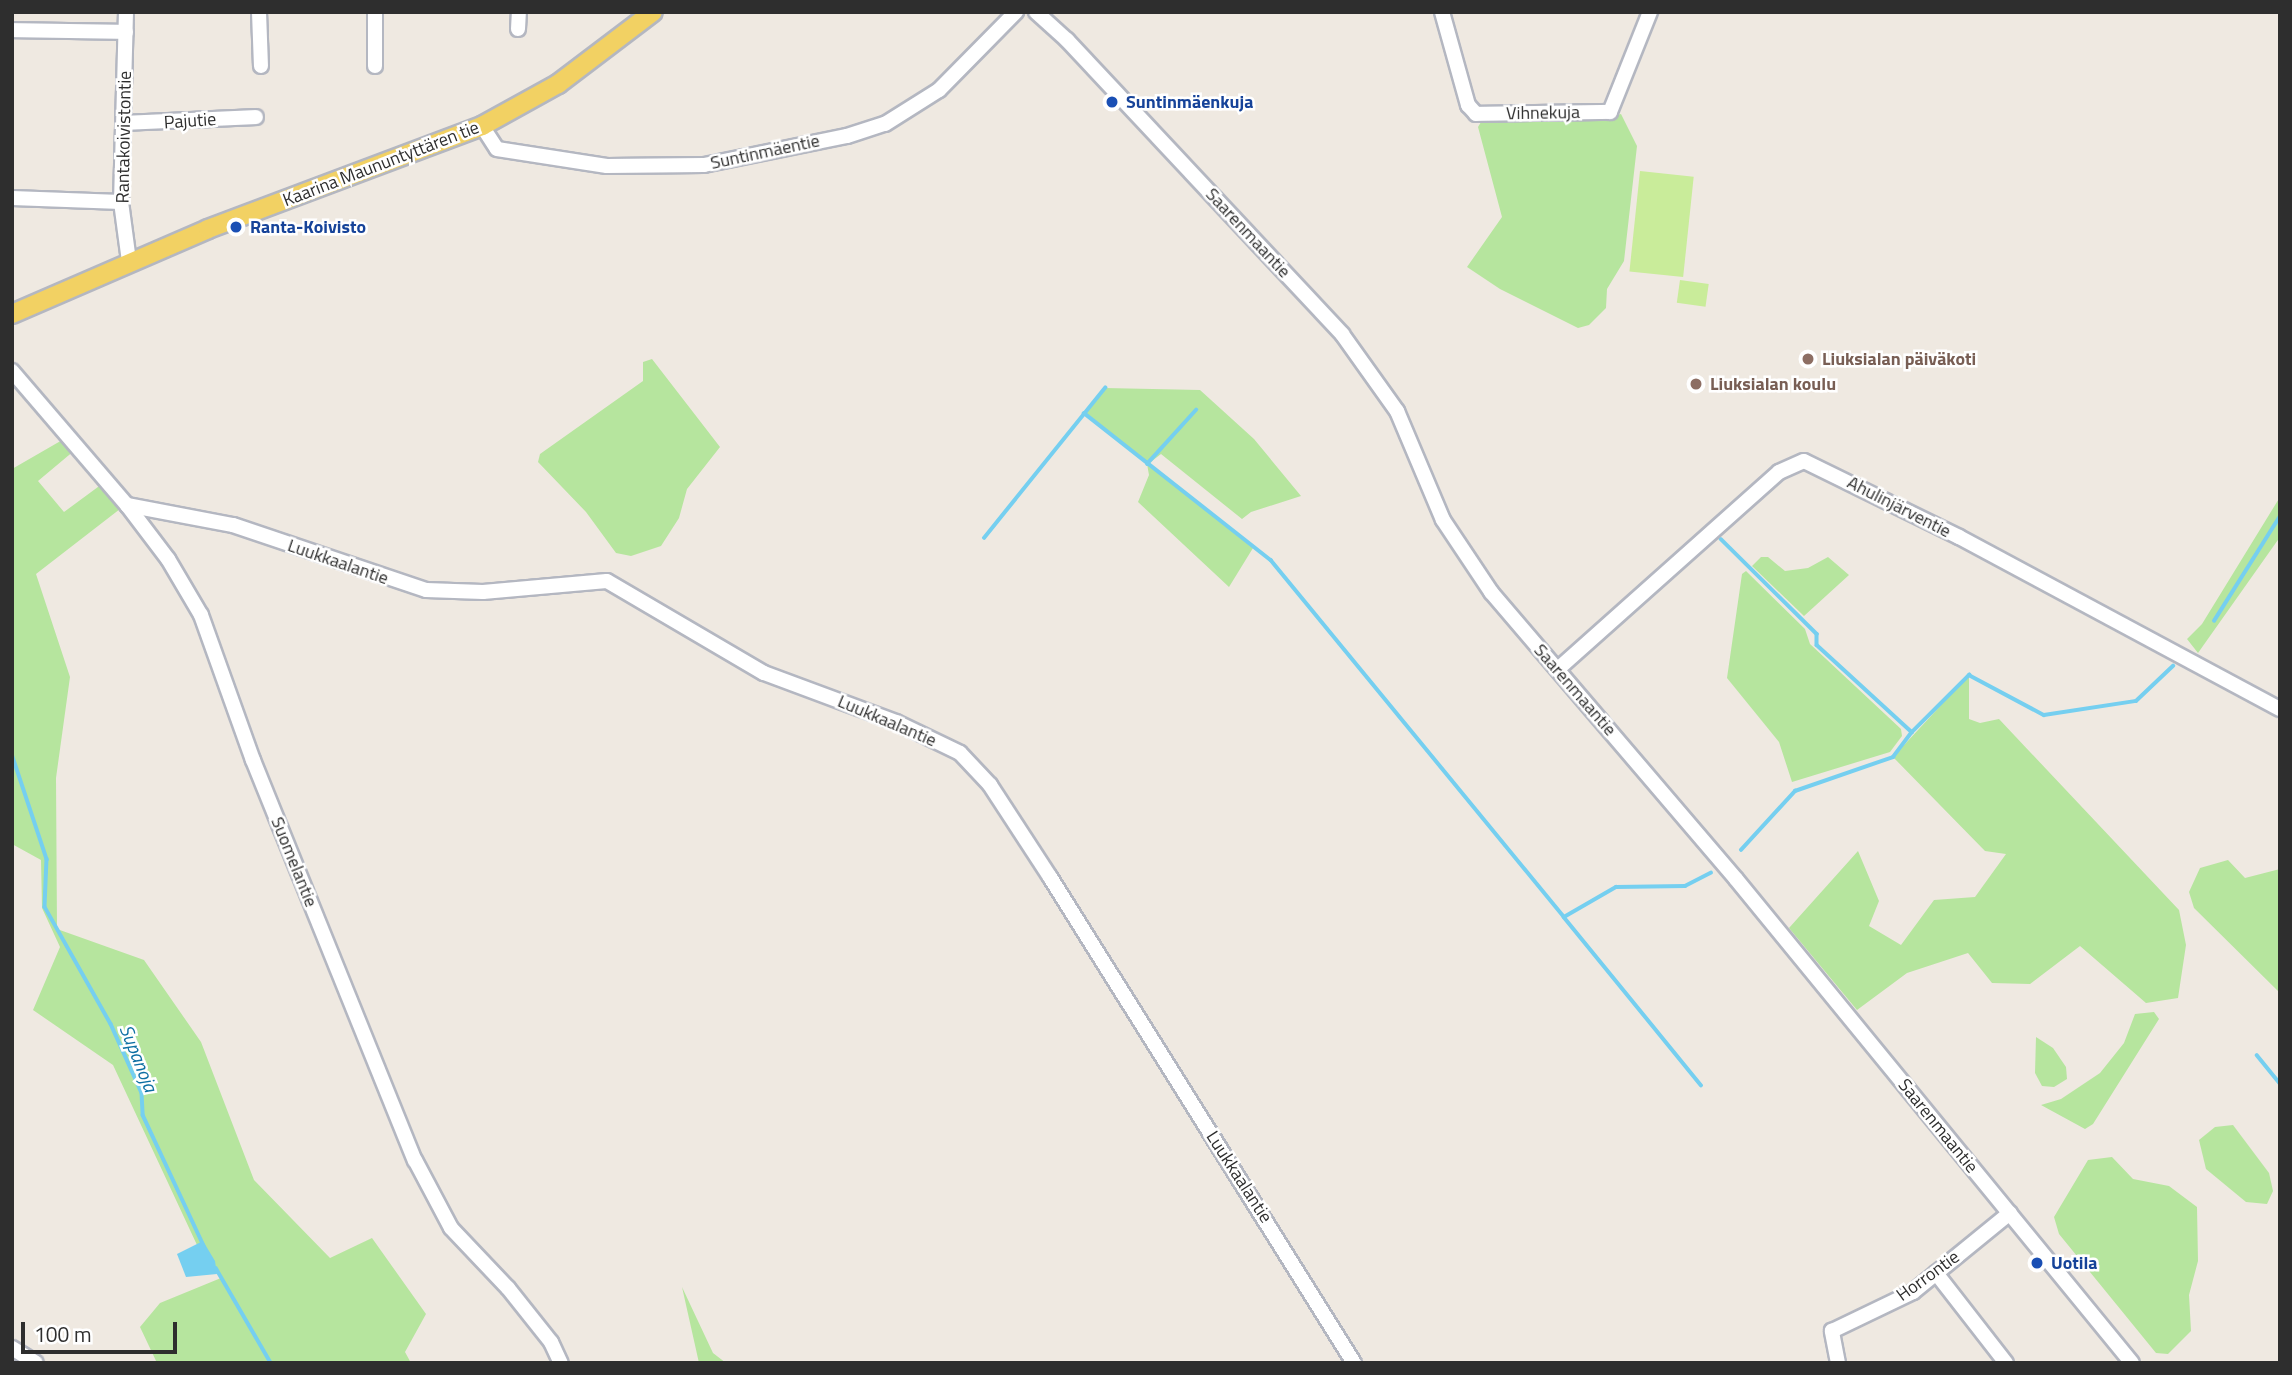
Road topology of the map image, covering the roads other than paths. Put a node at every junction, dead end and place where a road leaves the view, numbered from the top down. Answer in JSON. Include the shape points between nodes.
{"nodes":[{"id":1,"x":126,"y":12,"type":"edge"},
{"id":2,"x":259,"y":12,"type":"edge"},
{"id":3,"x":375,"y":12,"type":"edge"},
{"id":4,"x":519,"y":12,"type":"edge"},
{"id":5,"x":653,"y":12,"type":"edge"},
{"id":6,"x":1016,"y":12,"type":"edge"},
{"id":7,"x":1036,"y":12,"type":"edge"},
{"id":8,"x":1442,"y":12,"type":"edge"},
{"id":9,"x":1650,"y":12,"type":"edge"},
{"id":10,"x":518,"y":29,"type":"dead end"},
{"id":11,"x":12,"y":30,"type":"edge"},
{"id":12,"x":104,"y":32,"type":"junction"},
{"id":13,"x":126,"y":32,"type":"junction"},
{"id":14,"x":102,"y":48,"type":"dead end"},
{"id":15,"x":261,"y":66,"type":"dead end"},
{"id":16,"x":375,"y":66,"type":"dead end"},
{"id":17,"x":256,"y":117,"type":"dead end"},
{"id":18,"x":124,"y":123,"type":"junction"},
{"id":19,"x":482,"y":126,"type":"junction"},
{"id":20,"x":12,"y":198,"type":"edge"},
{"id":21,"x":121,"y":202,"type":"junction"},
{"id":22,"x":129,"y":261,"type":"junction"},
{"id":23,"x":12,"y":314,"type":"edge"},
{"id":24,"x":12,"y":370,"type":"edge"},
{"id":25,"x":127,"y":505,"type":"junction"},
{"id":26,"x":1558,"y":670,"type":"junction"},
{"id":27,"x":2280,"y":709,"type":"edge"},
{"id":28,"x":2010,"y":1213,"type":"junction"},
{"id":29,"x":1937,"y":1273,"type":"junction"},
{"id":30,"x":12,"y":1349,"type":"edge"},
{"id":31,"x":36,"y":1363,"type":"edge"},
{"id":32,"x":561,"y":1363,"type":"edge"},
{"id":33,"x":1354,"y":1363,"type":"edge"},
{"id":34,"x":1839,"y":1363,"type":"edge"},
{"id":35,"x":2006,"y":1363,"type":"edge"},
{"id":36,"x":2133,"y":1363,"type":"edge"}],
"edges":[{"from":1,"to":13,"type":"street","name":"Rantakoivistontie"},
{"from":2,"to":15,"type":"street"},
{"from":3,"to":16,"type":"street"},
{"from":4,"to":10,"type":"street"},
{"from":5,"to":19,"type":"main road","name":"Kaarina Maununtyttären tie","via":[[568,77]]},
{"from":6,"to":19,"type":"street","name":"Suntinmäentie","via":[[939,90],[886,124],[847,136],[704,165],[607,166],[497,149]]},
{"from":7,"to":26,"type":"street","name":"Saarenmaantie","via":[[1356,350],[1397,411],[1443,520],[1467,561]]},
{"from":8,"to":9,"type":"street","name":"Vihnekuja","via":[[1468,105],[1476,114],[1610,112]]},
{"from":11,"to":12,"type":"street"},
{"from":12,"to":13,"type":"street"},
{"from":12,"to":14,"type":"street"},
{"from":13,"to":18,"type":"street","name":"Rantakoivistontie"},
{"from":17,"to":18,"type":"street","name":"Pajutie"},
{"from":18,"to":21,"type":"street","name":"Rantakoivistontie"},
{"from":19,"to":22,"type":"main road","name":"Kaarina Maununtyttären tie"},
{"from":20,"to":21,"type":"street"},
{"from":21,"to":22,"type":"street","name":"Rantakoivistontie"},
{"from":22,"to":23,"type":"main road","name":"Kaarina Maununtyttären tie"},
{"from":24,"to":25,"type":"street","name":"Suomelantie"},
{"from":25,"to":32,"type":"street","name":"Suomelantie","via":[[168,559],[201,615],[253,760],[415,1160],[451,1228],[508,1288],[551,1342]]},
{"from":25,"to":33,"type":"street","name":"Luukkaalantie","via":[[233,525],[426,590],[484,593],[607,581],[764,673],[896,722],[960,753],[989,785],[1050,877]]},
{"from":26,"to":27,"type":"street","name":"Ahulinjärventie","via":[[1779,471],[1804,461],[1949,532]]},
{"from":26,"to":28,"type":"street","name":"Saarenmaantie"},
{"from":28,"to":29,"type":"street","name":"Horrontie"},
{"from":28,"to":36,"type":"street","name":"Saarenmaantie"},
{"from":29,"to":34,"type":"street","name":"Horrontie","via":[[1913,1292],[1832,1331]]},
{"from":29,"to":35,"type":"street"},
{"from":30,"to":31,"type":"street"}]}
